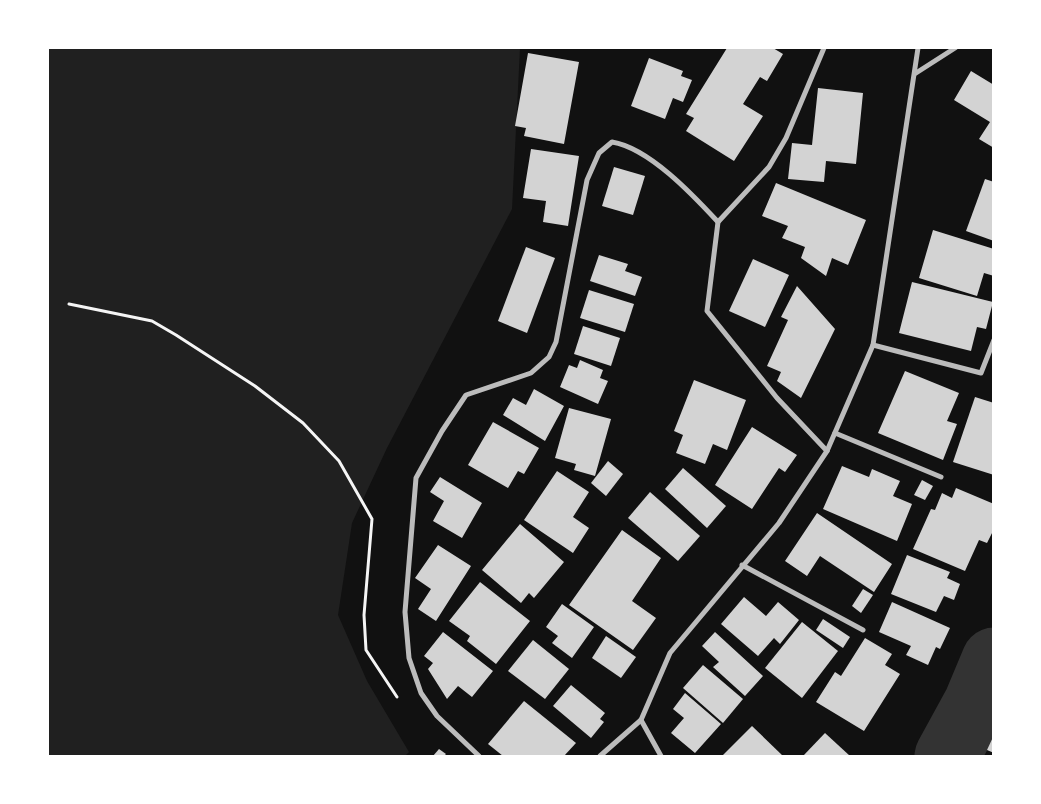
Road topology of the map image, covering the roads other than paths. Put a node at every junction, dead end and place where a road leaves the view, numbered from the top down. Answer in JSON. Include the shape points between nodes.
{"nodes":[{"id":1,"x":824,"y":48,"type":"edge"},
{"id":2,"x":918,"y":48,"type":"edge"},
{"id":3,"x":955,"y":48,"type":"edge"},
{"id":4,"x":916,"y":72,"type":"junction"},
{"id":5,"x":718,"y":222,"type":"junction"},
{"id":6,"x":994,"y":340,"type":"edge"},
{"id":7,"x":873,"y":345,"type":"junction"},
{"id":8,"x":835,"y":433,"type":"junction"},
{"id":9,"x":827,"y":451,"type":"junction"},
{"id":10,"x":941,"y":478,"type":"dead end"},
{"id":11,"x":742,"y":565,"type":"junction"},
{"id":12,"x":863,"y":630,"type":"dead end"},
{"id":13,"x":641,"y":720,"type":"junction"},
{"id":14,"x":479,"y":756,"type":"edge"},
{"id":15,"x":600,"y":756,"type":"edge"},
{"id":16,"x":660,"y":756,"type":"edge"}],
"edges":[{"from":1,"to":5,"type":"street","via":[[786,138],[769,167]]},
{"from":2,"to":4,"type":"street"},
{"from":3,"to":4,"type":"street"},
{"from":4,"to":7,"type":"street"},
{"from":5,"to":9,"type":"street","via":[[707,311],[777,398]]},
{"from":5,"to":14,"type":"street","via":[[681,183],[632,148],[612,142],[599,153],[587,180],[556,342],[549,357],[532,374],[466,395],[416,478],[405,612],[409,658],[421,693],[436,716]]},
{"from":6,"to":7,"type":"street","via":[[981,373]]},
{"from":7,"to":8,"type":"street"},
{"from":8,"to":9,"type":"street"},
{"from":8,"to":10,"type":"street"},
{"from":9,"to":11,"type":"street","via":[[779,523]]},
{"from":11,"to":12,"type":"street"},
{"from":11,"to":13,"type":"street","via":[[670,653]]},
{"from":13,"to":15,"type":"street"},
{"from":13,"to":16,"type":"street"}]}
